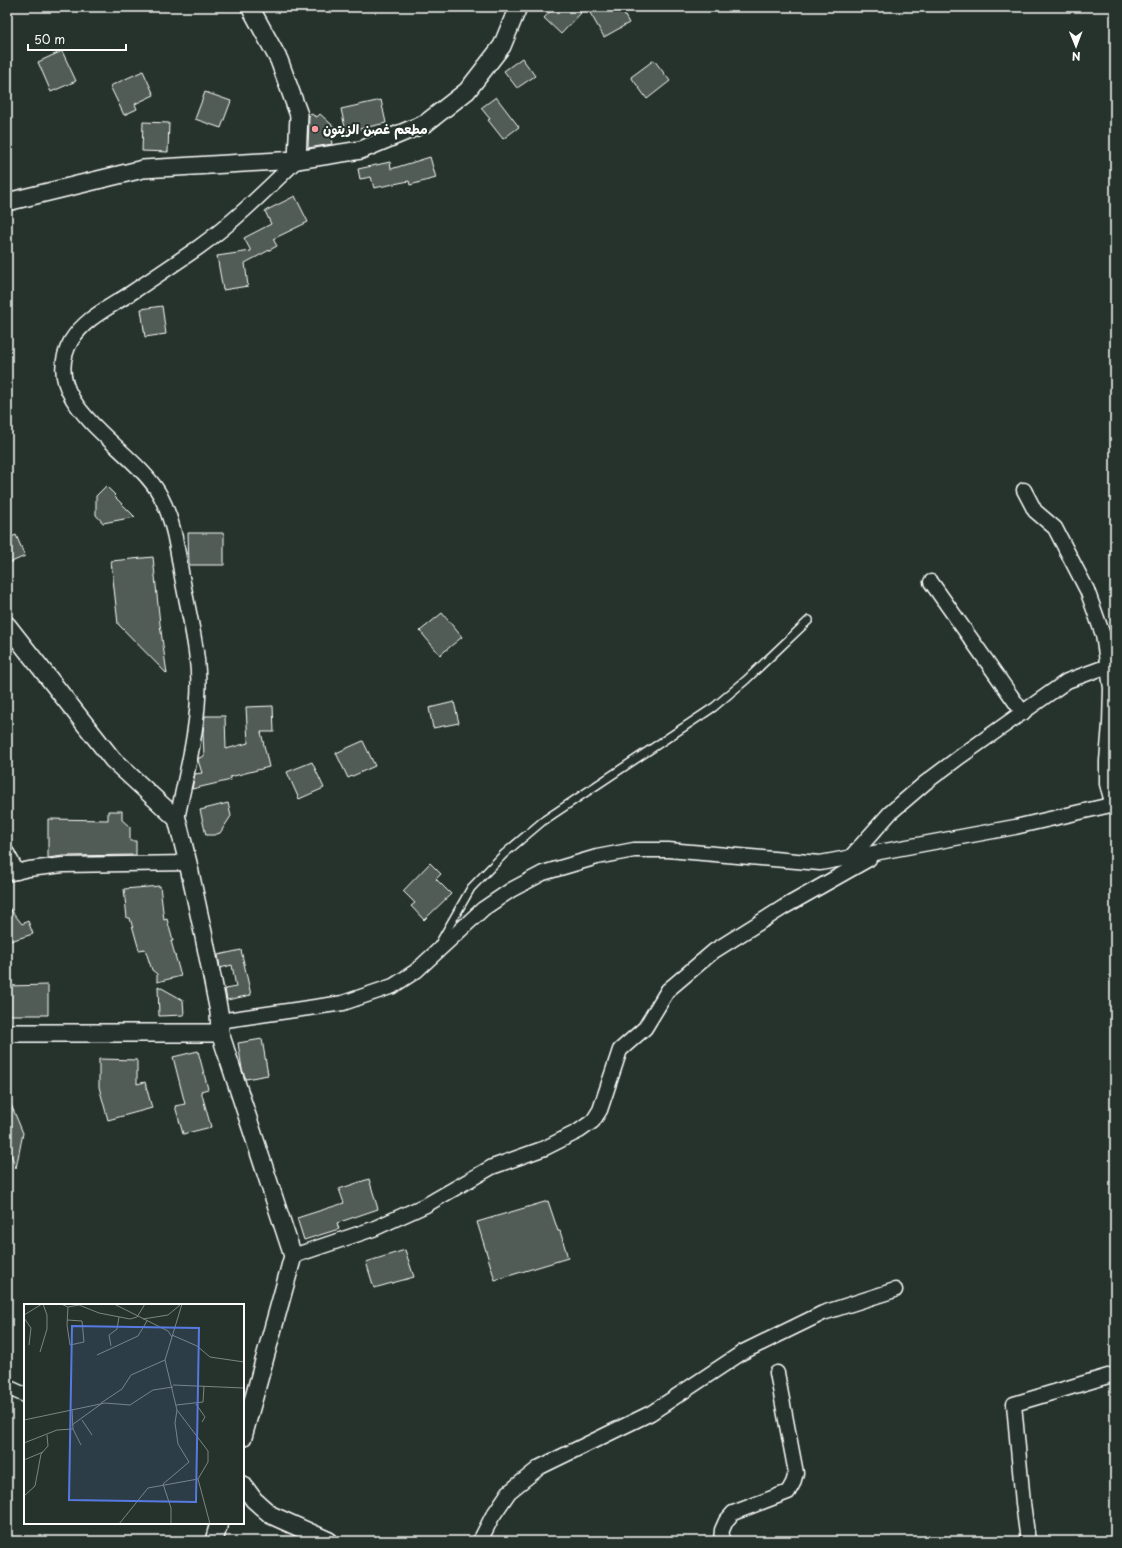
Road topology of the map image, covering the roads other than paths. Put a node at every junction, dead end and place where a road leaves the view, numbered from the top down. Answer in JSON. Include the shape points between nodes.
{"nodes":[{"id":1,"x":250,"y":7,"type":"edge"},
{"id":2,"x":518,"y":7,"type":"edge"},
{"id":3,"x":297,"y":160,"type":"junction"},
{"id":4,"x":7,"y":202,"type":"edge"},
{"id":5,"x":1024,"y":490,"type":"dead end"},
{"id":6,"x":931,"y":582,"type":"dead end"},
{"id":7,"x":809,"y":620,"type":"dead end"},
{"id":8,"x":7,"y":625,"type":"edge"},
{"id":9,"x":1109,"y":634,"type":"edge"},
{"id":10,"x":1108,"y":666,"type":"junction"},
{"id":11,"x":1023,"y":712,"type":"junction"},
{"id":12,"x":1114,"y":804,"type":"edge"},
{"id":13,"x":177,"y":819,"type":"junction"},
{"id":14,"x":880,"y":852,"type":"junction"},
{"id":15,"x":7,"y":853,"type":"edge"},
{"id":16,"x":850,"y":858,"type":"junction"},
{"id":17,"x":188,"y":863,"type":"junction"},
{"id":18,"x":12,"y":873,"type":"edge"},
{"id":19,"x":431,"y":958,"type":"junction"},
{"id":20,"x":220,"y":1027,"type":"junction"},
{"id":21,"x":7,"y":1033,"type":"edge"},
{"id":22,"x":293,"y":1256,"type":"junction"},
{"id":23,"x":895,"y":1290,"type":"dead end"},
{"id":24,"x":777,"y":1373,"type":"dead end"},
{"id":25,"x":1115,"y":1374,"type":"edge"},
{"id":26,"x":7,"y":1387,"type":"edge"},
{"id":27,"x":24,"y":1395,"type":"edge"},
{"id":28,"x":244,"y":1433,"type":"edge"},
{"id":29,"x":244,"y":1486,"type":"edge"},
{"id":30,"x":219,"y":1524,"type":"edge"},
{"id":31,"x":214,"y":1541,"type":"edge"},
{"id":32,"x":329,"y":1541,"type":"edge"},
{"id":33,"x":480,"y":1541,"type":"edge"},
{"id":34,"x":721,"y":1541,"type":"edge"},
{"id":35,"x":1028,"y":1541,"type":"edge"}],
"edges":[{"from":1,"to":3,"type":"street","via":[[279,60],[299,114]]},
{"from":2,"to":3,"type":"street","via":[[502,46],[466,92],[426,123],[361,150]]},
{"from":3,"to":4,"type":"street","via":[[143,169]]},
{"from":3,"to":13,"type":"street","via":[[201,246],[87,321],[71,340],[63,361],[63,376],[68,393],[79,410],[142,471],[158,492],[170,515],[197,659],[198,697],[194,734]]},
{"from":5,"to":9,"type":"street","via":[[1035,511],[1056,528]]},
{"from":6,"to":11,"type":"street"},
{"from":7,"to":19,"type":"lane","via":[[714,707],[543,821],[504,854],[471,888]]},
{"from":8,"to":13,"type":"street","via":[[113,760]]},
{"from":9,"to":10,"type":"street"},
{"from":10,"to":11,"type":"street","via":[[1067,681]]},
{"from":10,"to":12,"type":"street","via":[[1111,688],[1107,784]]},
{"from":11,"to":16,"type":"street","via":[[925,783],[890,813]]},
{"from":12,"to":14,"type":"street"},
{"from":13,"to":17,"type":"street"},
{"from":14,"to":16,"type":"street"},
{"from":14,"to":22,"type":"street","via":[[784,906],[714,951],[668,990],[645,1028],[620,1050],[600,1110],[593,1121],[545,1148],[492,1167],[426,1205],[373,1229]]},
{"from":15,"to":18,"type":"street"},
{"from":16,"to":19,"type":"street","via":[[820,863],[668,850],[634,850],[596,857],[544,873],[511,890],[483,908]]},
{"from":17,"to":18,"type":"street","via":[[64,865]]},
{"from":17,"to":20,"type":"street"},
{"from":19,"to":20,"type":"street","via":[[393,986],[343,1003]]},
{"from":20,"to":21,"type":"street"},
{"from":20,"to":22,"type":"street"},
{"from":22,"to":28,"type":"street"},
{"from":23,"to":33,"type":"street","via":[[823,1313],[750,1349],[651,1413],[540,1467],[509,1492]]},
{"from":24,"to":34,"type":"street","via":[[796,1473],[793,1484],[788,1492],[733,1513],[722,1530]]},
{"from":25,"to":35,"type":"street","via":[[1014,1404]]},
{"from":26,"to":27,"type":"street"},
{"from":29,"to":32,"type":"street","via":[[254,1500],[271,1515]]},
{"from":30,"to":31,"type":"street"}]}
